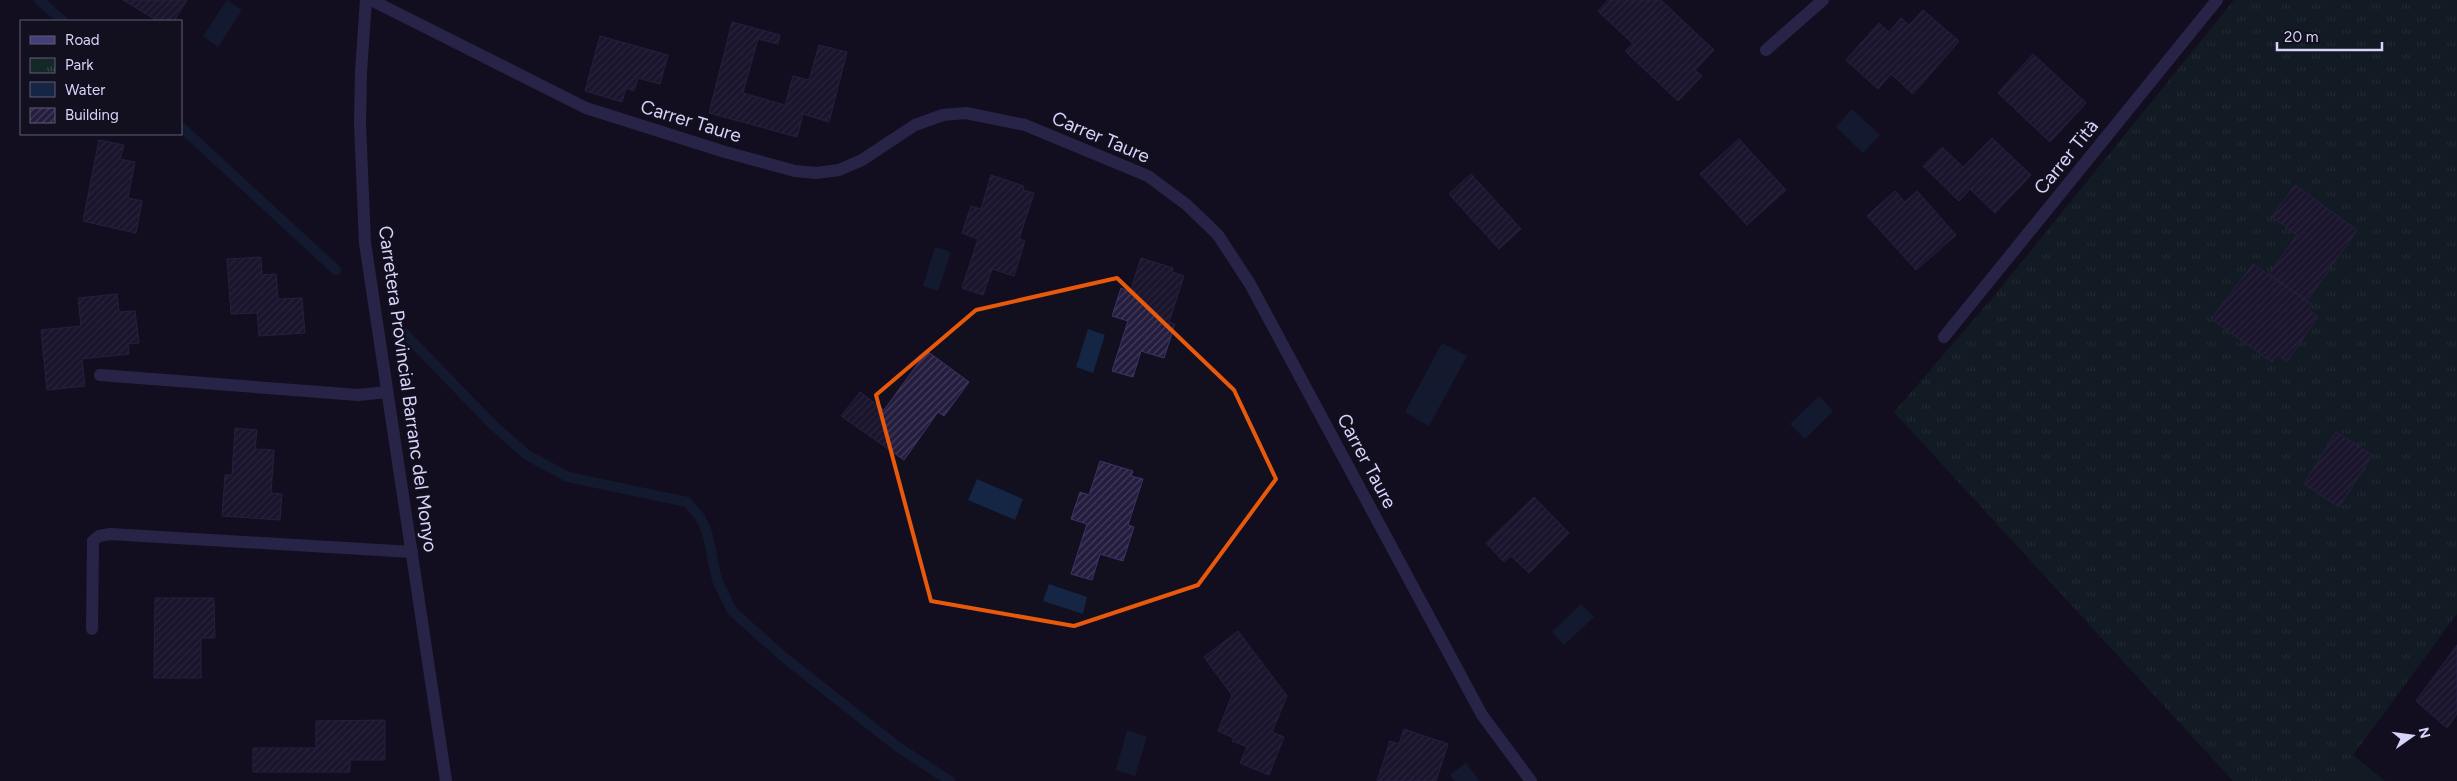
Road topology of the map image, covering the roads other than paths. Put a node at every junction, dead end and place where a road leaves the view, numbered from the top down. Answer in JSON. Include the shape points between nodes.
{"nodes":[{"id":1,"x":366,"y":0,"type":"edge"},
{"id":2,"x":371,"y":0,"type":"edge"},
{"id":3,"x":1822,"y":0,"type":"edge"},
{"id":4,"x":2217,"y":0,"type":"edge"},
{"id":5,"x":1766,"y":50,"type":"dead end"},
{"id":6,"x":1944,"y":337,"type":"dead end"},
{"id":7,"x":100,"y":375,"type":"dead end"},
{"id":8,"x":387,"y":392,"type":"junction"},
{"id":9,"x":412,"y":552,"type":"junction"},
{"id":10,"x":92,"y":629,"type":"dead end"},
{"id":11,"x":446,"y":781,"type":"edge"},
{"id":12,"x":1531,"y":781,"type":"edge"}],
"edges":[{"from":1,"to":8,"type":"street","name":"Carretera Provincial Barranc del Monyo","via":[[360,123],[365,243]]},
{"from":2,"to":12,"type":"street","name":"Carrer Taure","via":[[586,108],[795,171],[839,170],[862,160],[915,125],[943,115],[966,113],[1025,126],[1148,176],[1218,235],[1250,284],[1482,715]]},
{"from":3,"to":5,"type":"street"},
{"from":4,"to":6,"type":"street","name":"Carrer Tità"},
{"from":7,"to":8,"type":"street","via":[[358,395]]},
{"from":8,"to":9,"type":"street","name":"Carretera Provincial Barranc del Monyo"},
{"from":9,"to":10,"type":"street","via":[[110,534],[99,536],[93,541]]},
{"from":9,"to":11,"type":"street","name":"Carretera Provincial Barranc del Monyo"}]}
